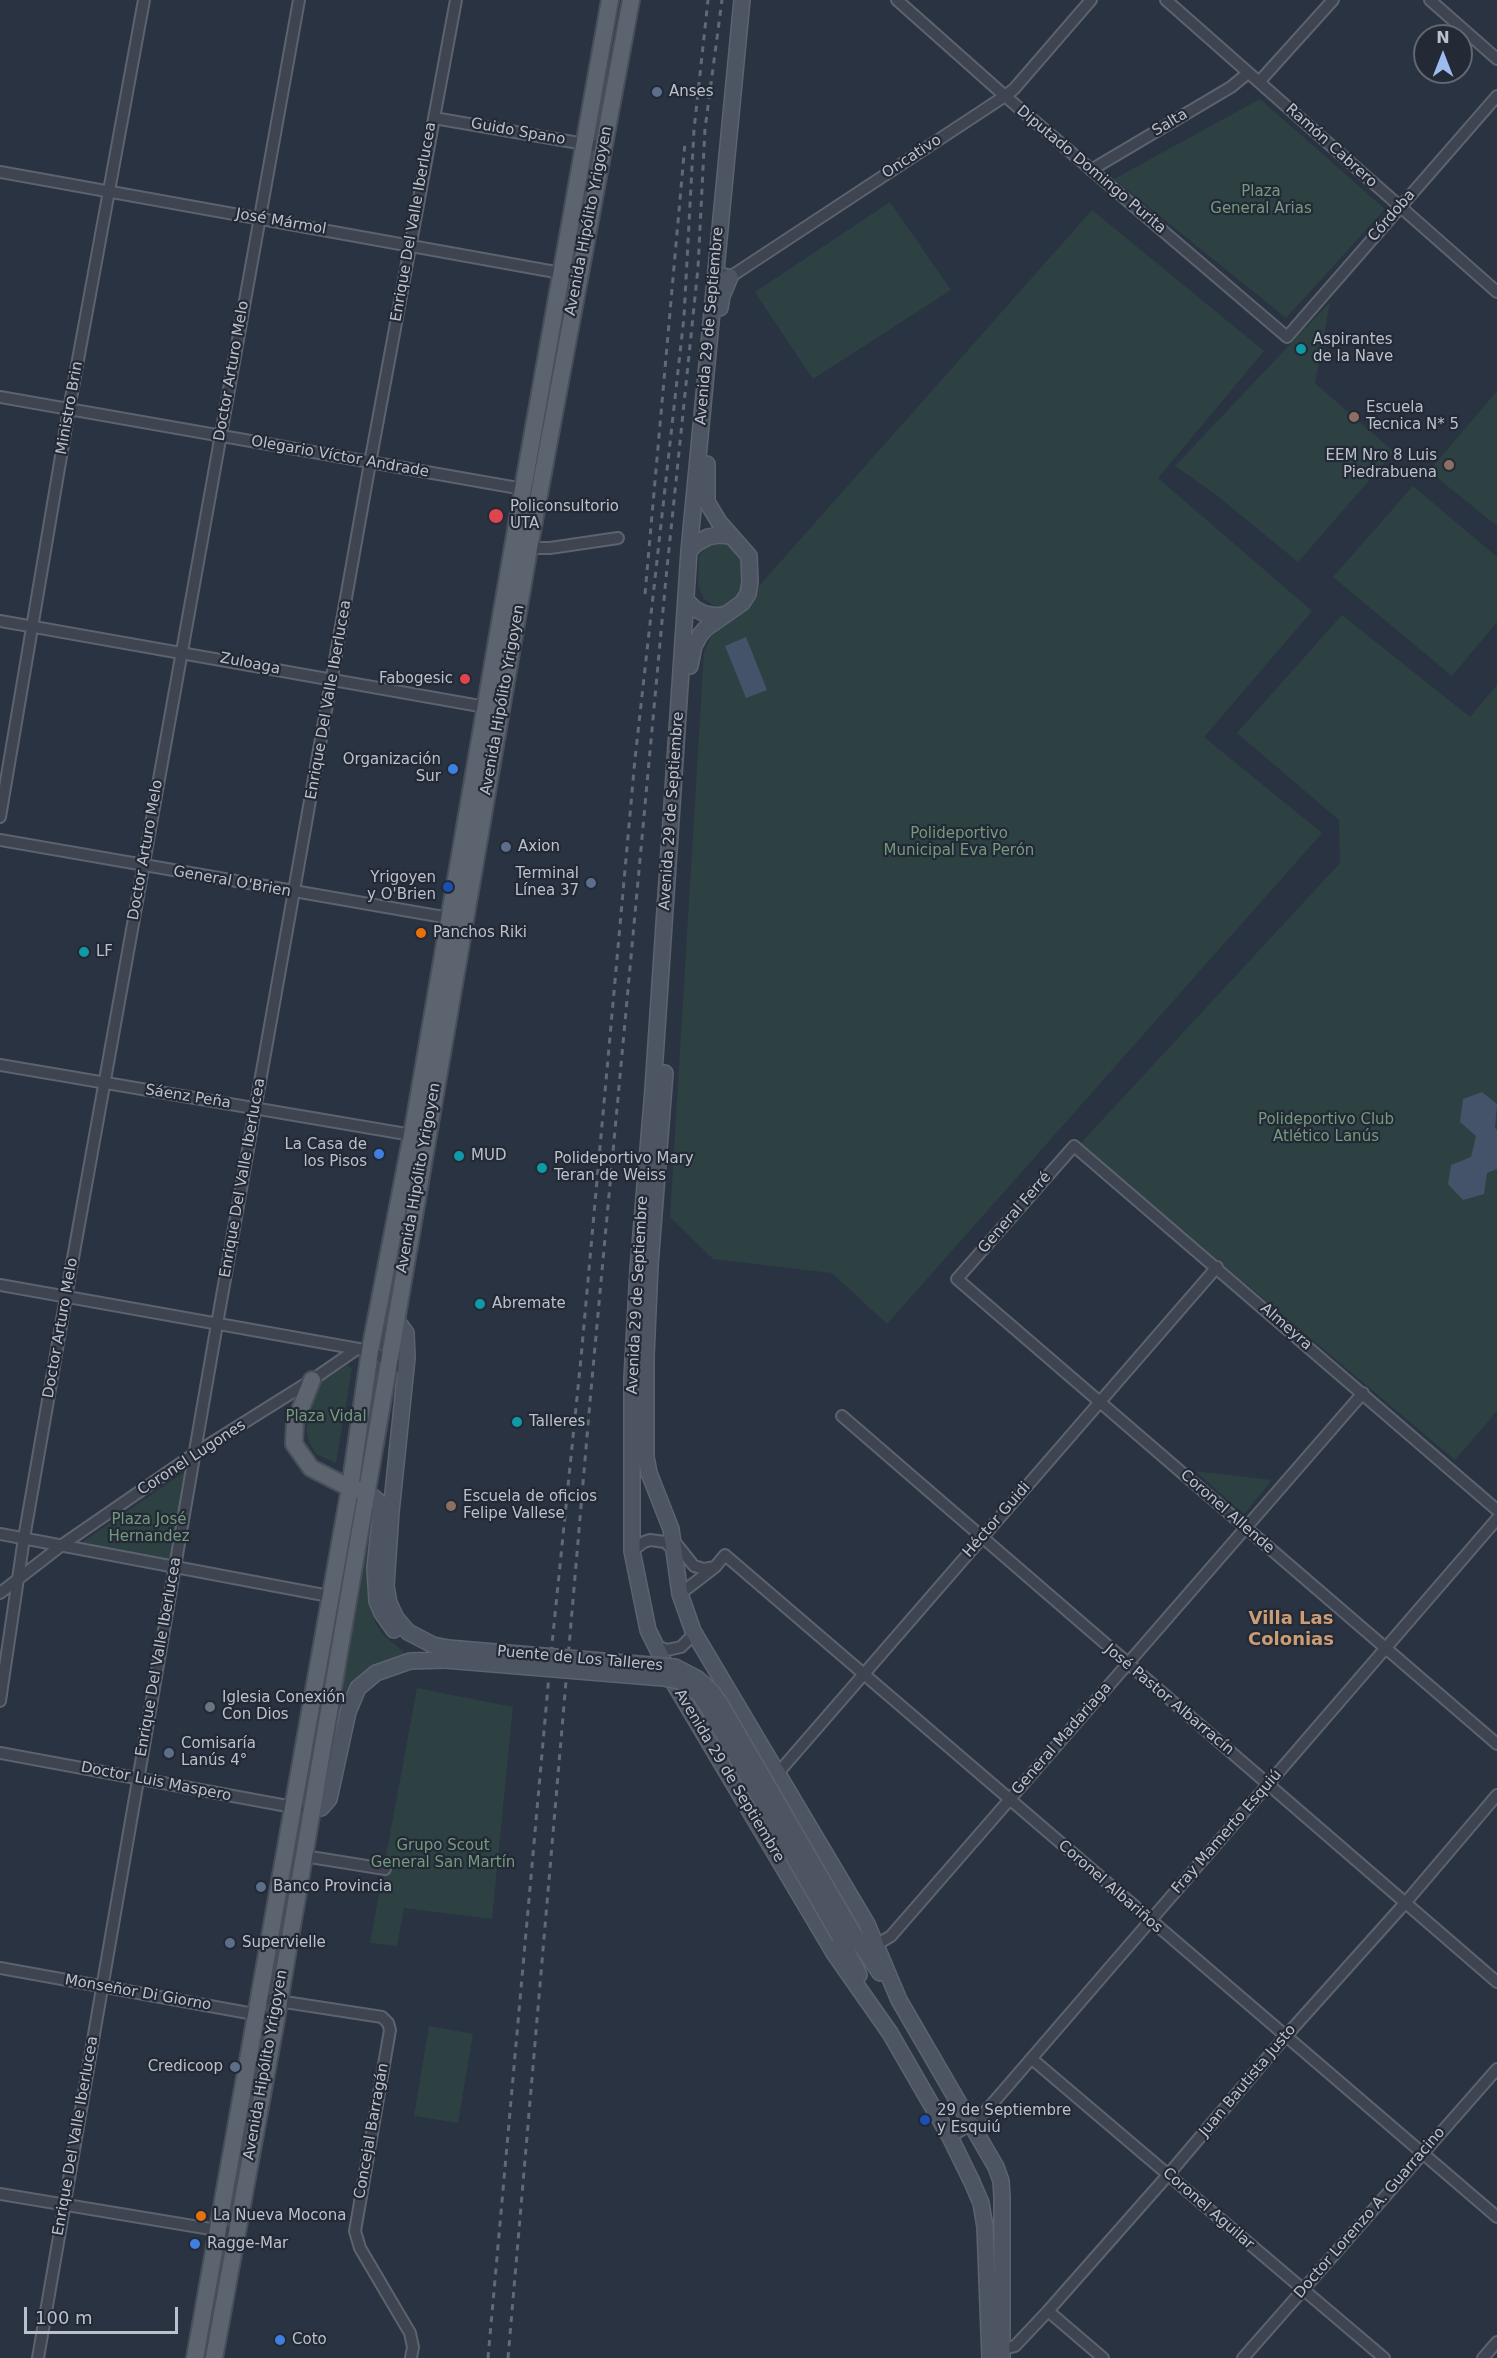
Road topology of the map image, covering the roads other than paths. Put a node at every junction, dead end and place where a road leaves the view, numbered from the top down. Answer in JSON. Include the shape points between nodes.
{"nodes":[{"id":1,"x":144,"y":0,"type":"edge"},
{"id":2,"x":299,"y":0,"type":"edge"},
{"id":3,"x":456,"y":0,"type":"edge"},
{"id":4,"x":610,"y":0,"type":"edge"},
{"id":5,"x":631,"y":0,"type":"edge"},
{"id":6,"x":742,"y":0,"type":"edge"},
{"id":7,"x":897,"y":0,"type":"edge"},
{"id":8,"x":1091,"y":0,"type":"edge"},
{"id":9,"x":1166,"y":0,"type":"edge"},
{"id":10,"x":1333,"y":0,"type":"edge"},
{"id":11,"x":1430,"y":0,"type":"edge"},
{"id":12,"x":1497,"y":59,"type":"edge"},
{"id":13,"x":1248,"y":73,"type":"junction"},
{"id":14,"x":1259,"y":82,"type":"junction"},
{"id":15,"x":1005,"y":96,"type":"junction"},
{"id":16,"x":1497,"y":96,"type":"edge"},
{"id":17,"x":434,"y":118,"type":"junction"},
{"id":18,"x":583,"y":143,"type":"junction"},
{"id":19,"x":603,"y":147,"type":"junction"},
{"id":20,"x":1091,"y":170,"type":"junction"},
{"id":21,"x":0,"y":172,"type":"edge"},
{"id":22,"x":109,"y":193,"type":"junction"},
{"id":23,"x":1400,"y":208,"type":"junction"},
{"id":24,"x":260,"y":219,"type":"junction"},
{"id":25,"x":410,"y":246,"type":"junction"},
{"id":26,"x":716,"y":260,"type":"junction"},
{"id":27,"x":561,"y":273,"type":"junction"},
{"id":28,"x":730,"y":277,"type":"junction"},
{"id":29,"x":1497,"y":292,"type":"edge"},
{"id":30,"x":1287,"y":337,"type":"joint"},
{"id":31,"x":0,"y":396,"type":"edge"},
{"id":32,"x":69,"y":409,"type":"junction"},
{"id":33,"x":220,"y":435,"type":"junction"},
{"id":34,"x":370,"y":463,"type":"junction"},
{"id":35,"x":531,"y":490,"type":"junction"},
{"id":36,"x":731,"y":536,"type":"junction"},
{"id":37,"x":618,"y":538,"type":"dead end"},
{"id":38,"x":529,"y":548,"type":"junction"},
{"id":39,"x":689,"y":551,"type":"junction"},
{"id":40,"x":686,"y":600,"type":"junction"},
{"id":41,"x":729,"y":613,"type":"junction"},
{"id":42,"x":0,"y":621,"type":"edge"},
{"id":43,"x":32,"y":626,"type":"junction"},
{"id":44,"x":182,"y":651,"type":"junction"},
{"id":45,"x":332,"y":680,"type":"junction"},
{"id":46,"x":493,"y":708,"type":"junction"},
{"id":47,"x":0,"y":817,"type":"edge"},
{"id":48,"x":0,"y":840,"type":"edge"},
{"id":49,"x":144,"y":865,"type":"junction"},
{"id":50,"x":295,"y":893,"type":"junction"},
{"id":51,"x":457,"y":920,"type":"junction"},
{"id":52,"x":0,"y":1065,"type":"edge"},
{"id":53,"x":106,"y":1083,"type":"junction"},
{"id":54,"x":256,"y":1108,"type":"junction"},
{"id":55,"x":412,"y":1135,"type":"junction"},
{"id":56,"x":1074,"y":1146,"type":"joint"},
{"id":57,"x":1217,"y":1267,"type":"junction"},
{"id":58,"x":957,"y":1280,"type":"joint"},
{"id":59,"x":0,"y":1285,"type":"edge"},
{"id":60,"x":66,"y":1297,"type":"junction"},
{"id":61,"x":395,"y":1318,"type":"junction"},
{"id":62,"x":217,"y":1324,"type":"junction"},
{"id":63,"x":364,"y":1350,"type":"junction"},
{"id":64,"x":388,"y":1360,"type":"junction"},
{"id":65,"x":407,"y":1371,"type":"junction"},
{"id":66,"x":312,"y":1380,"type":"junction"},
{"id":67,"x":1363,"y":1393,"type":"junction"},
{"id":68,"x":1099,"y":1402,"type":"junction"},
{"id":69,"x":842,"y":1416,"type":"dead end"},
{"id":70,"x":195,"y":1454,"type":"junction"},
{"id":71,"x":367,"y":1492,"type":"junction"},
{"id":72,"x":348,"y":1496,"type":"junction"},
{"id":73,"x":1497,"y":1510,"type":"edge"},
{"id":74,"x":386,"y":1512,"type":"junction"},
{"id":75,"x":1497,"y":1519,"type":"edge"},
{"id":76,"x":1246,"y":1528,"type":"junction"},
{"id":77,"x":0,"y":1534,"type":"edge"},
{"id":78,"x":24,"y":1538,"type":"junction"},
{"id":79,"x":982,"y":1538,"type":"junction"},
{"id":80,"x":62,"y":1545,"type":"junction"},
{"id":81,"x":675,"y":1546,"type":"junction"},
{"id":82,"x":632,"y":1551,"type":"junction"},
{"id":83,"x":176,"y":1566,"type":"junction"},
{"id":84,"x":715,"y":1567,"type":"junction"},
{"id":85,"x":17,"y":1581,"type":"junction"},
{"id":86,"x":0,"y":1593,"type":"edge"},
{"id":87,"x":681,"y":1594,"type":"junction"},
{"id":88,"x":329,"y":1596,"type":"junction"},
{"id":89,"x":693,"y":1630,"type":"junction"},
{"id":90,"x":654,"y":1645,"type":"junction"},
{"id":91,"x":1386,"y":1649,"type":"junction"},
{"id":92,"x":445,"y":1660,"type":"junction"},
{"id":93,"x":1127,"y":1664,"type":"junction"},
{"id":94,"x":863,"y":1675,"type":"junction"},
{"id":95,"x":0,"y":1701,"type":"edge"},
{"id":96,"x":1497,"y":1744,"type":"edge"},
{"id":97,"x":0,"y":1753,"type":"edge"},
{"id":98,"x":778,"y":1773,"type":"junction"},
{"id":99,"x":138,"y":1778,"type":"junction"},
{"id":100,"x":1269,"y":1784,"type":"junction"},
{"id":101,"x":1497,"y":1795,"type":"edge"},
{"id":102,"x":1009,"y":1799,"type":"junction"},
{"id":103,"x":292,"y":1808,"type":"junction"},
{"id":104,"x":312,"y":1810,"type":"junction"},
{"id":105,"x":304,"y":1856,"type":"junction"},
{"id":106,"x":385,"y":1869,"type":"dead end"},
{"id":107,"x":1406,"y":1902,"type":"junction"},
{"id":108,"x":1149,"y":1921,"type":"junction"},
{"id":109,"x":847,"y":1935,"type":"junction"},
{"id":110,"x":876,"y":1945,"type":"junction"},
{"id":111,"x":0,"y":1968,"type":"edge"},
{"id":112,"x":1497,"y":1982,"type":"edge"},
{"id":113,"x":102,"y":1987,"type":"junction"},
{"id":114,"x":899,"y":2000,"type":"junction"},
{"id":115,"x":258,"y":2007,"type":"junction"},
{"id":116,"x":277,"y":2010,"type":"junction"},
{"id":117,"x":890,"y":2033,"type":"junction"},
{"id":118,"x":1285,"y":2037,"type":"junction"},
{"id":119,"x":1032,"y":2059,"type":"junction"},
{"id":120,"x":1497,"y":2068,"type":"edge"},
{"id":121,"x":972,"y":2124,"type":"junction"},
{"id":122,"x":950,"y":2137,"type":"junction"},
{"id":123,"x":1423,"y":2155,"type":"junction"},
{"id":124,"x":1168,"y":2175,"type":"junction"},
{"id":125,"x":0,"y":2194,"type":"edge"},
{"id":126,"x":64,"y":2205,"type":"junction"},
{"id":127,"x":1497,"y":2217,"type":"edge"},
{"id":128,"x":218,"y":2230,"type":"junction"},
{"id":129,"x":235,"y":2233,"type":"junction"},
{"id":130,"x":1302,"y":2290,"type":"junction"},
{"id":131,"x":1048,"y":2311,"type":"junction"},
{"id":132,"x":1497,"y":2342,"type":"edge"},
{"id":133,"x":996,"y":2355,"type":"edge"},
{"id":134,"x":38,"y":2358,"type":"edge"},
{"id":135,"x":195,"y":2358,"type":"edge"},
{"id":136,"x":214,"y":2358,"type":"edge"},
{"id":137,"x":411,"y":2358,"type":"edge"},
{"id":138,"x":1103,"y":2358,"type":"edge"},
{"id":139,"x":1244,"y":2358,"type":"edge"},
{"id":140,"x":1384,"y":2358,"type":"edge"},
{"id":141,"x":1483,"y":2358,"type":"edge"}],
"edges":[{"from":1,"to":22,"type":"street","name":"Ministro Brin"},
{"from":2,"to":24,"type":"street","name":"Doctor Arturo Melo"},
{"from":3,"to":17,"type":"street","name":"Enrique Del Valle Iberlucea"},
{"from":4,"to":18,"type":"main road","name":"Avenida Hipólito Yrigoyen"},
{"from":5,"to":19,"type":"main road","name":"Avenida Hipólito Yrigoyen"},
{"from":6,"to":26,"type":"street","name":"Avenida 29 de Septiembre"},
{"from":7,"to":15,"type":"street","name":"Diputado Domingo Purita"},
{"from":8,"to":15,"type":"street","name":"Oncativo"},
{"from":9,"to":13,"type":"street","name":"Ramón Cabrero"},
{"from":10,"to":14,"type":"street"},
{"from":11,"to":12,"type":"street"},
{"from":13,"to":14,"type":"street","name":"Ramón Cabrero"},
{"from":13,"to":20,"type":"street","name":"Salta"},
{"from":14,"to":23,"type":"street","name":"Ramón Cabrero"},
{"from":15,"to":20,"type":"street","name":"Diputado Domingo Purita"},
{"from":15,"to":28,"type":"street","name":"Oncativo"},
{"from":16,"to":23,"type":"street","name":"Córdoba"},
{"from":17,"to":18,"type":"street","name":"Guido Spano"},
{"from":17,"to":25,"type":"street","name":"Enrique Del Valle Iberlucea"},
{"from":18,"to":19,"type":"street","name":"Guido Spano"},
{"from":18,"to":27,"type":"main road","name":"Avenida Hipólito Yrigoyen"},
{"from":19,"to":35,"type":"main road","name":"Avenida Hipólito Yrigoyen"},
{"from":20,"to":30,"type":"street","name":"Diputado Domingo Purita"},
{"from":21,"to":22,"type":"street","name":"José Mármol"},
{"from":22,"to":24,"type":"street","name":"José Mármol"},
{"from":22,"to":32,"type":"street","name":"Ministro Brin"},
{"from":23,"to":29,"type":"street","name":"Ramón Cabrero"},
{"from":23,"to":30,"type":"street","name":"Córdoba"},
{"from":24,"to":25,"type":"street","name":"José Mármol"},
{"from":24,"to":33,"type":"street","name":"Doctor Arturo Melo"},
{"from":25,"to":27,"type":"street","name":"José Mármol"},
{"from":25,"to":34,"type":"street","name":"Enrique Del Valle Iberlucea"},
{"from":26,"to":28,"type":"street","via":[[720,270]]},
{"from":26,"to":39,"type":"street","name":"Avenida 29 de Septiembre"},
{"from":27,"to":35,"type":"main road","name":"Avenida Hipólito Yrigoyen"},
{"from":28,"to":36,"type":"street","name":"Avenida 29 de Septiembre","via":[[720,304],[706,482],[711,512]]},
{"from":31,"to":32,"type":"street","name":"Olegario Víctor Andrade"},
{"from":32,"to":33,"type":"street","name":"Olegario Víctor Andrade"},
{"from":32,"to":43,"type":"street","name":"Ministro Brin"},
{"from":33,"to":34,"type":"street","name":"Olegario Víctor Andrade"},
{"from":33,"to":44,"type":"street","name":"Doctor Arturo Melo"},
{"from":34,"to":35,"type":"street","name":"Olegario Víctor Andrade"},
{"from":34,"to":45,"type":"street","name":"Enrique Del Valle Iberlucea"},
{"from":35,"to":38,"type":"main road","name":"Avenida Hipólito Yrigoyen"},
{"from":35,"to":46,"type":"main road","name":"Avenida Hipólito Yrigoyen"},
{"from":36,"to":39,"type":"street","via":[[708,537]]},
{"from":36,"to":41,"type":"street","name":"Avenida 29 de Septiembre","via":[[751,560],[748,594]]},
{"from":37,"to":38,"type":"street"},
{"from":38,"to":46,"type":"main road","name":"Avenida Hipólito Yrigoyen"},
{"from":39,"to":40,"type":"street","name":"Avenida 29 de Septiembre"},
{"from":40,"to":41,"type":"street","via":[[705,614]]},
{"from":40,"to":82,"type":"street","name":"Avenida 29 de Septiembre","via":[[638,1270],[632,1378]]},
{"from":41,"to":81,"type":"street","name":"Avenida 29 de Septiembre","via":[[700,635],[691,659],[650,1265],[646,1457]]},
{"from":42,"to":43,"type":"street","name":"Zuloaga"},
{"from":43,"to":44,"type":"street","name":"Zuloaga"},
{"from":43,"to":47,"type":"street","name":"Ministro Brin"},
{"from":44,"to":45,"type":"street","name":"Zuloaga"},
{"from":44,"to":49,"type":"street","name":"Doctor Arturo Melo"},
{"from":45,"to":46,"type":"street","name":"Zuloaga"},
{"from":45,"to":50,"type":"street","name":"Enrique Del Valle Iberlucea"},
{"from":46,"to":51,"type":"main road","name":"Avenida Hipólito Yrigoyen"},
{"from":48,"to":49,"type":"street","name":"General O'Brien"},
{"from":49,"to":50,"type":"street","name":"General O'Brien"},
{"from":49,"to":53,"type":"street","name":"Doctor Arturo Melo"},
{"from":50,"to":51,"type":"street","name":"General O'Brien"},
{"from":50,"to":54,"type":"street","name":"Enrique Del Valle Iberlucea"},
{"from":51,"to":55,"type":"main road","name":"Avenida Hipólito Yrigoyen"},
{"from":51,"to":61,"type":"main road","name":"Avenida Hipólito Yrigoyen"},
{"from":52,"to":53,"type":"street","name":"Sáenz Peña"},
{"from":53,"to":54,"type":"street","name":"Sáenz Peña"},
{"from":53,"to":60,"type":"street","name":"Doctor Arturo Melo"},
{"from":54,"to":55,"type":"street","name":"Sáenz Peña"},
{"from":54,"to":62,"type":"street","name":"Enrique Del Valle Iberlucea"},
{"from":55,"to":63,"type":"main road","name":"Avenida Hipólito Yrigoyen"},
{"from":56,"to":57,"type":"street","name":"Almeyra"},
{"from":56,"to":58,"type":"street","name":"General Ferré"},
{"from":57,"to":67,"type":"street","name":"Almeyra"},
{"from":57,"to":68,"type":"street","name":"Héctor Guidi"},
{"from":58,"to":68,"type":"street","name":"Coronel Allende"},
{"from":59,"to":60,"type":"street"},
{"from":60,"to":62,"type":"street"},
{"from":60,"to":78,"type":"street","name":"Doctor Arturo Melo"},
{"from":61,"to":64,"type":"main road","name":"Avenida Hipólito Yrigoyen"},
{"from":61,"to":65,"type":"street","name":"Puente de Los Talleres","via":[[406,1333]]},
{"from":62,"to":63,"type":"street"},
{"from":62,"to":70,"type":"street","name":"Enrique Del Valle Iberlucea"},
{"from":63,"to":64,"type":"street"},
{"from":63,"to":66,"type":"street","name":"Coronel Lugones"},
{"from":63,"to":72,"type":"main road","name":"Avenida Hipólito Yrigoyen"},
{"from":64,"to":65,"type":"street"},
{"from":64,"to":71,"type":"main road","name":"Avenida Hipólito Yrigoyen"},
{"from":65,"to":74,"type":"street","name":"Puente de Los Talleres"},
{"from":66,"to":70,"type":"street","name":"Coronel Lugones"},
{"from":66,"to":72,"type":"main road","via":[[297,1414],[293,1435],[298,1452],[311,1468]]},
{"from":67,"to":73,"type":"street","name":"Almeyra"},
{"from":67,"to":76,"type":"street","name":"General Madariaga"},
{"from":68,"to":76,"type":"street","name":"Coronel Allende"},
{"from":68,"to":79,"type":"street","name":"Héctor Guidi"},
{"from":69,"to":79,"type":"street","name":"José Pastor Albarracín"},
{"from":70,"to":80,"type":"street","name":"Coronel Lugones"},
{"from":70,"to":83,"type":"street","name":"Enrique Del Valle Iberlucea"},
{"from":71,"to":72,"type":"main road"},
{"from":71,"to":74,"type":"street"},
{"from":71,"to":104,"type":"main road","name":"Avenida Hipólito Yrigoyen"},
{"from":72,"to":88,"type":"main road","name":"Avenida Hipólito Yrigoyen"},
{"from":74,"to":92,"type":"street","name":"Puente de Los Talleres","via":[[375,1568],[377,1601],[401,1638]]},
{"from":74,"to":109,"type":"street","name":"Puente de Los Talleres","bridge":true,"via":[[389,1603],[408,1632],[422,1641],[448,1648],[675,1667],[706,1686],[721,1705]]},
{"from":75,"to":91,"type":"street","name":"Fray Mamerto Esquiú"},
{"from":76,"to":91,"type":"street","name":"Coronel Allende"},
{"from":76,"to":93,"type":"street","name":"General Madariaga"},
{"from":77,"to":78,"type":"street"},
{"from":78,"to":80,"type":"street"},
{"from":78,"to":85,"type":"street","name":"Doctor Arturo Melo"},
{"from":79,"to":93,"type":"street","name":"José Pastor Albarracín"},
{"from":79,"to":94,"type":"street","name":"Héctor Guidi"},
{"from":80,"to":83,"type":"street"},
{"from":80,"to":85,"type":"street","name":"Coronel Lugones"},
{"from":81,"to":82,"type":"street","via":[[658,1540],[644,1542]]},
{"from":81,"to":84,"type":"street","via":[[694,1566]]},
{"from":81,"to":87,"type":"street","name":"Avenida 29 de Septiembre"},
{"from":82,"to":90,"type":"street","name":"Avenida 29 de Septiembre","via":[[644,1616]]},
{"from":83,"to":88,"type":"street"},
{"from":83,"to":99,"type":"street","name":"Enrique Del Valle Iberlucea"},
{"from":84,"to":87,"type":"street"},
{"from":84,"to":94,"type":"street","name":"Coronel Albariños","via":[[725,1555]]},
{"from":85,"to":86,"type":"street","name":"Coronel Lugones"},
{"from":85,"to":95,"type":"street","name":"Doctor Arturo Melo"},
{"from":87,"to":89,"type":"street","name":"Avenida 29 de Septiembre"},
{"from":88,"to":103,"type":"main road","name":"Avenida Hipólito Yrigoyen"},
{"from":89,"to":90,"type":"street","via":[[681,1647],[667,1650]]},
{"from":89,"to":98,"type":"street","name":"Avenida 29 de Septiembre"},
{"from":90,"to":117,"type":"street","name":"Avenida 29 de Septiembre","via":[[834,1953]]},
{"from":91,"to":96,"type":"street","name":"Coronel Allende"},
{"from":91,"to":100,"type":"street","name":"Fray Mamerto Esquiú"},
{"from":92,"to":104,"type":"street","name":"Puente de Los Talleres","via":[[396,1666],[376,1673],[358,1688],[348,1712],[329,1799],[321,1808]]},
{"from":92,"to":109,"type":"street","name":"Puente de Los Talleres","bridge":true,"via":[[663,1678],[688,1685],[709,1709]]},
{"from":93,"to":100,"type":"street","name":"José Pastor Albarracín"},
{"from":93,"to":102,"type":"street","name":"General Madariaga"},
{"from":94,"to":98,"type":"street","name":"Héctor Guidi"},
{"from":94,"to":102,"type":"street","name":"Coronel Albariños"},
{"from":97,"to":99,"type":"street","name":"Doctor Luis Maspero"},
{"from":98,"to":110,"type":"street","name":"Avenida 29 de Septiembre"},
{"from":99,"to":103,"type":"street","name":"Doctor Luis Maspero"},
{"from":99,"to":113,"type":"street","name":"Enrique Del Valle Iberlucea"},
{"from":100,"to":107,"type":"street","name":"José Pastor Albarracín"},
{"from":100,"to":108,"type":"street","name":"Fray Mamerto Esquiú"},
{"from":101,"to":107,"type":"street","name":"Juan Bautista Justo"},
{"from":102,"to":108,"type":"street","name":"Coronel Albariños"},
{"from":102,"to":110,"type":"street","name":"General Madariaga","via":[[891,1936]]},
{"from":103,"to":104,"type":"street","name":"Doctor Luis Maspero"},
{"from":103,"to":115,"type":"main road","name":"Avenida Hipólito Yrigoyen"},
{"from":104,"to":105,"type":"main road","name":"Avenida Hipólito Yrigoyen"},
{"from":105,"to":106,"type":"street"},
{"from":105,"to":116,"type":"main road","name":"Avenida Hipólito Yrigoyen"},
{"from":107,"to":112,"type":"street","name":"José Pastor Albarracín"},
{"from":107,"to":118,"type":"street","name":"Juan Bautista Justo"},
{"from":108,"to":118,"type":"street","name":"Coronel Albariños"},
{"from":108,"to":119,"type":"street","name":"Fray Mamerto Esquiú"},
{"from":109,"to":114,"type":"street","name":"Puente de Los Talleres"},
{"from":109,"to":117,"type":"street","name":"Puente de Los Talleres"},
{"from":110,"to":114,"type":"street","name":"Avenida 29 de Septiembre"},
{"from":111,"to":113,"type":"street","name":"Monseñor Di Giorno"},
{"from":113,"to":115,"type":"street","name":"Monseñor Di Giorno"},
{"from":113,"to":126,"type":"street","name":"Enrique Del Valle Iberlucea"},
{"from":114,"to":121,"type":"street","name":"Avenida 29 de Septiembre"},
{"from":115,"to":116,"type":"street","name":"Monseñor Di Giorno"},
{"from":115,"to":116,"type":"street","name":"Concejal Barragán"},
{"from":115,"to":128,"type":"main road","name":"Avenida Hipólito Yrigoyen"},
{"from":116,"to":129,"type":"main road","name":"Avenida Hipólito Yrigoyen"},
{"from":116,"to":137,"type":"street","name":"Concejal Barragán","via":[[382,2017],[388,2023],[390,2030],[355,2231],[360,2248],[410,2333]]},
{"from":117,"to":122,"type":"street","name":"Avenida 29 de Septiembre"},
{"from":118,"to":123,"type":"street","name":"Coronel Albariños"},
{"from":118,"to":124,"type":"street","name":"Juan Bautista Justo"},
{"from":119,"to":121,"type":"street","name":"Fray Mamerto Esquiú"},
{"from":119,"to":124,"type":"street","name":"Coronel Aguilar"},
{"from":120,"to":123,"type":"street","name":"Doctor Lorenzo A. Guarracino"},
{"from":121,"to":122,"type":"street","name":"Fray Mamerto Esquiú"},
{"from":121,"to":133,"type":"street","name":"Avenida 29 de Septiembre","via":[[1001,2181]]},
{"from":122,"to":133,"type":"street","name":"Avenida 29 de Septiembre","via":[[983,2215]]},
{"from":123,"to":127,"type":"street","name":"Coronel Albariños"},
{"from":123,"to":130,"type":"street","name":"Doctor Lorenzo A. Guarracino"},
{"from":124,"to":130,"type":"street","name":"Coronel Aguilar"},
{"from":124,"to":131,"type":"street","name":"Juan Bautista Justo"},
{"from":125,"to":126,"type":"street"},
{"from":126,"to":128,"type":"street"},
{"from":126,"to":134,"type":"street","name":"Enrique Del Valle Iberlucea"},
{"from":128,"to":129,"type":"street"},
{"from":128,"to":135,"type":"main road","name":"Avenida Hipólito Yrigoyen"},
{"from":129,"to":136,"type":"main road","name":"Avenida Hipólito Yrigoyen"},
{"from":130,"to":139,"type":"street","name":"Doctor Lorenzo A. Guarracino"},
{"from":130,"to":140,"type":"street","name":"Coronel Aguilar"},
{"from":131,"to":133,"type":"street","name":"Juan Bautista Justo","via":[[1015,2346]]},
{"from":131,"to":138,"type":"street"},
{"from":132,"to":141,"type":"street"}]}
